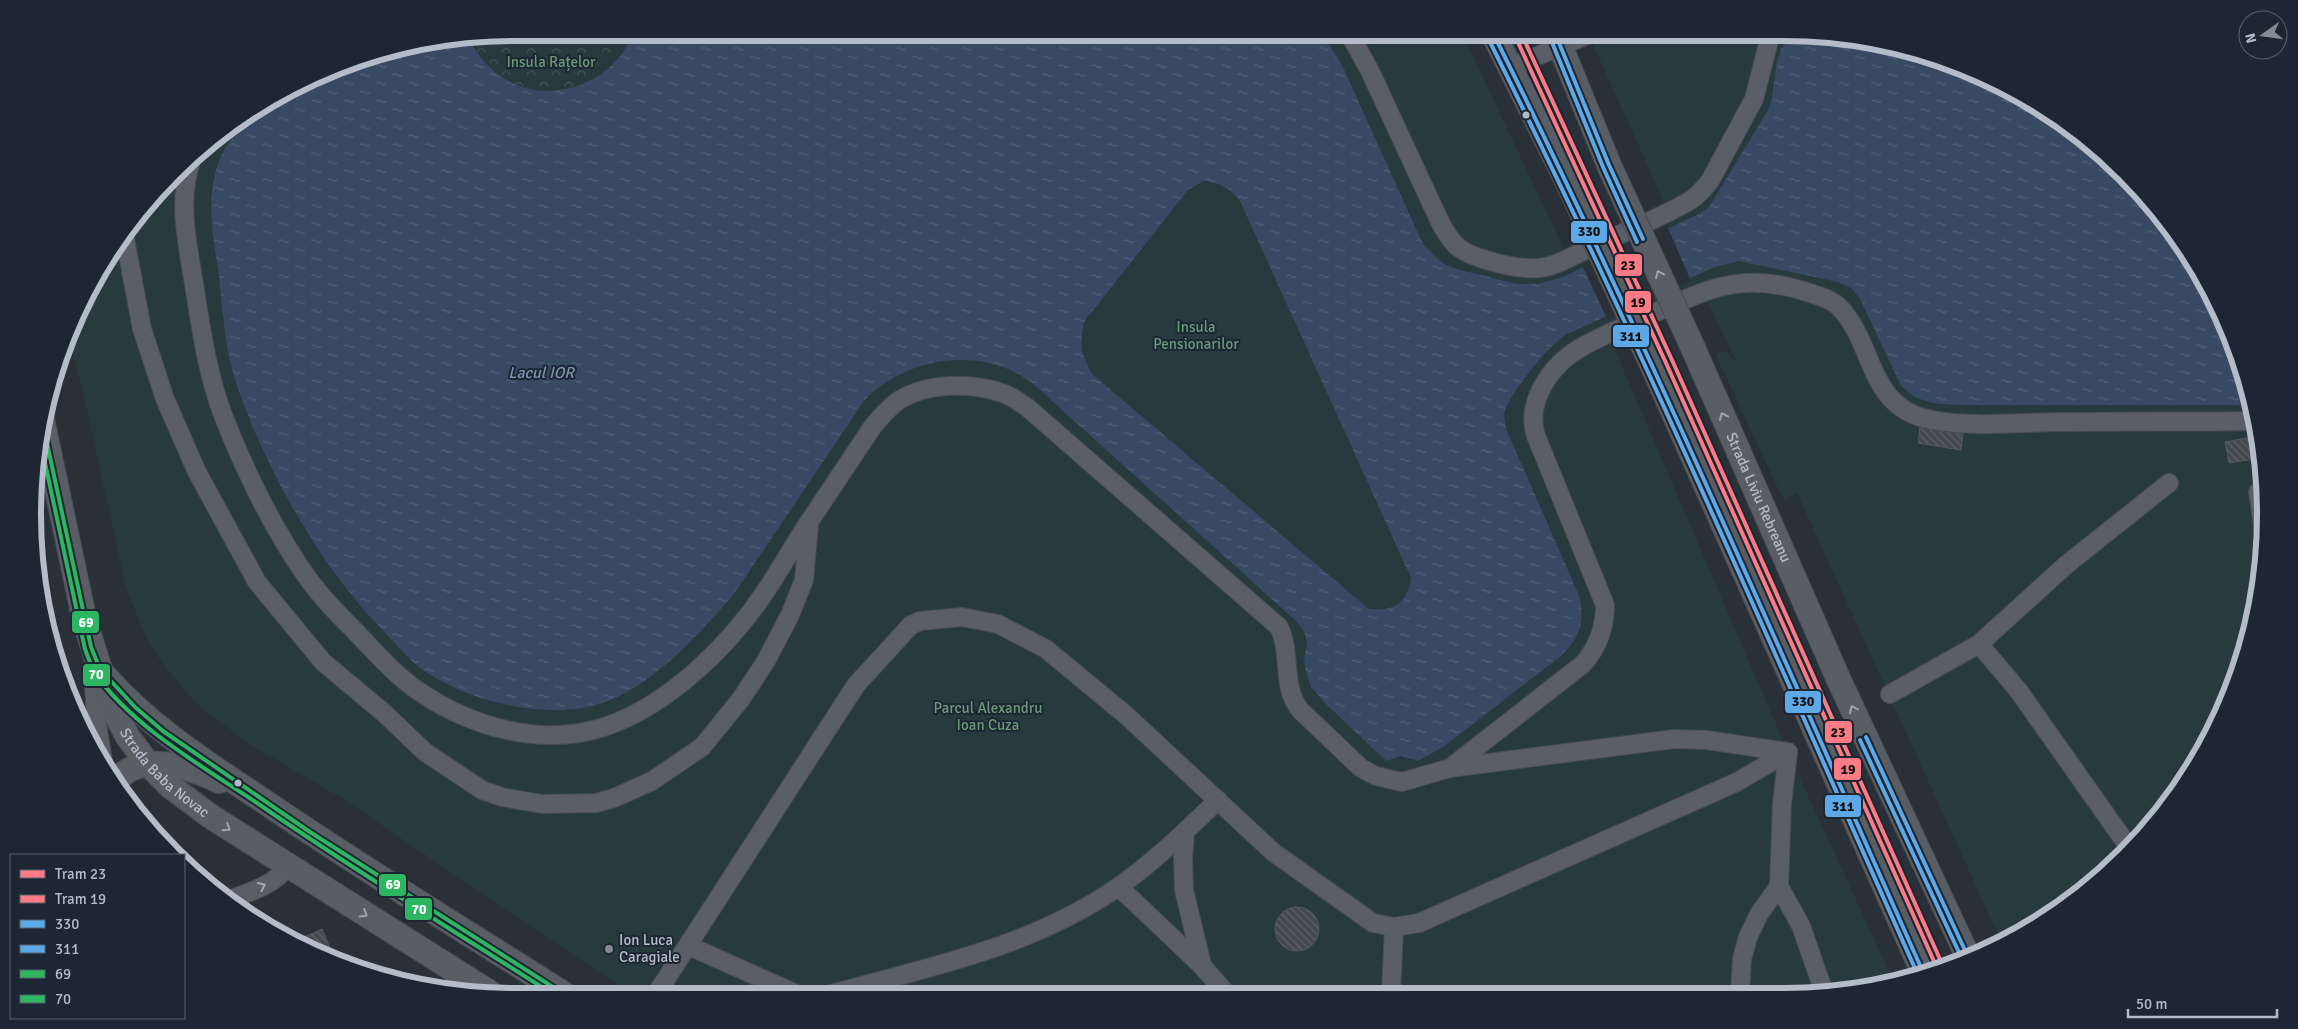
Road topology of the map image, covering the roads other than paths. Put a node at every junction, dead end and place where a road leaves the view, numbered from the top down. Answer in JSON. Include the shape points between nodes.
{"nodes":[{"id":1,"x":1354,"y":41,"type":"edge"},
{"id":2,"x":1498,"y":41,"type":"edge"},
{"id":3,"x":1555,"y":41,"type":"edge"},
{"id":4,"x":1559,"y":41,"type":"edge"},
{"id":5,"x":1769,"y":41,"type":"edge"},
{"id":6,"x":1511,"y":68,"type":"junction"},
{"id":7,"x":187,"y":173,"type":"edge"},
{"id":8,"x":126,"y":245,"type":"edge"},
{"id":9,"x":2248,"y":421,"type":"edge"},
{"id":10,"x":47,"y":441,"type":"edge"},
{"id":11,"x":2168,"y":483,"type":"dead end"},
{"id":12,"x":809,"y":522,"type":"junction"},
{"id":13,"x":1979,"y":644,"type":"junction"},
{"id":14,"x":92,"y":647,"type":"junction"},
{"id":15,"x":100,"y":669,"type":"junction"},
{"id":16,"x":1890,"y":694,"type":"dead end"},
{"id":17,"x":100,"y":742,"type":"edge"},
{"id":18,"x":1788,"y":752,"type":"junction"},
{"id":19,"x":148,"y":764,"type":"junction"},
{"id":20,"x":1450,"y":768,"type":"junction"},
{"id":21,"x":121,"y":777,"type":"edge"},
{"id":22,"x":262,"y":800,"type":"junction"},
{"id":23,"x":1218,"y":800,"type":"junction"},
{"id":24,"x":1185,"y":832,"type":"junction"},
{"id":25,"x":2125,"y":842,"type":"edge"},
{"id":26,"x":287,"y":867,"type":"junction"},
{"id":27,"x":1779,"y":886,"type":"junction"},
{"id":28,"x":1119,"y":887,"type":"junction"},
{"id":29,"x":236,"y":897,"type":"edge"},
{"id":30,"x":1394,"y":927,"type":"junction"},
{"id":31,"x":689,"y":946,"type":"junction"},
{"id":32,"x":1966,"y":952,"type":"edge"},
{"id":33,"x":1202,"y":966,"type":"junction"},
{"id":34,"x":1920,"y":968,"type":"edge"},
{"id":35,"x":1822,"y":986,"type":"edge"},
{"id":36,"x":480,"y":987,"type":"edge"},
{"id":37,"x":555,"y":988,"type":"edge"},
{"id":38,"x":660,"y":988,"type":"edge"},
{"id":39,"x":783,"y":988,"type":"edge"},
{"id":40,"x":853,"y":988,"type":"edge"},
{"id":41,"x":1222,"y":988,"type":"edge"},
{"id":42,"x":1391,"y":988,"type":"edge"},
{"id":43,"x":1740,"y":988,"type":"edge"}],
"edges":[{"from":1,"to":5,"type":"street","via":[[1453,243],[1469,254],[1529,269],[1546,267],[1573,256],[1693,199],[1702,191],[1754,99]]},
{"from":2,"to":6,"type":"main road"},
{"from":3,"to":6,"type":"street"},
{"from":32,"to":4,"type":"main road","name":"Strada Liviu Rebreanu","one_way":true,"bridge":true,"via":[[1838,678],[1609,165]]},
{"from":6,"to":34,"type":"main road","bridge":true,"via":[[1654,368]]},
{"from":7,"to":12,"type":"street","via":[[183,210],[203,340],[224,416],[255,487],[286,544],[320,594],[398,674],[440,704],[498,728],[559,736],[610,725],[642,710],[694,672],[742,622]]},
{"from":8,"to":12,"type":"street","via":[[142,329],[165,399],[197,472],[257,582],[323,662],[384,713],[424,752],[482,790],[542,804],[596,803],[652,780],[702,747],[751,684],[790,615],[804,580]]},
{"from":9,"to":20,"type":"street","via":[[1987,424],[1931,420],[1911,413],[1884,393],[1852,324],[1833,302],[1794,288],[1754,282],[1716,287],[1700,293],[1571,354],[1552,374],[1538,396],[1532,417],[1533,427],[1603,595],[1603,627],[1583,664]]},
{"from":10,"to":14,"type":"main road"},
{"from":11,"to":13,"type":"street","via":[[2066,565]]},
{"from":12,"to":20,"type":"street","via":[[873,426],[900,400],[945,387],[980,388],[1008,395],[1028,408],[1279,627],[1284,638],[1292,700],[1362,768],[1376,776],[1402,782]]},
{"from":13,"to":16,"type":"street"},
{"from":13,"to":25,"type":"street","via":[[2018,690]]},
{"from":14,"to":15,"type":"main road"},
{"from":14,"to":17,"type":"street"},
{"from":15,"to":19,"type":"main road","name":"Strada Baba Novac","via":[[119,721]]},
{"from":15,"to":22,"type":"main road","name":"Strada Baba Novac","via":[[163,731]]},
{"from":18,"to":20,"type":"street","via":[[1706,740],[1674,739]]},
{"from":18,"to":27,"type":"street","via":[[1782,804]]},
{"from":18,"to":30,"type":"street","via":[[1737,782],[1419,923]]},
{"from":19,"to":21,"type":"main road","via":[[129,770]]},
{"from":19,"to":22,"type":"main road","via":[[178,767],[206,775]]},
{"from":19,"to":26,"type":"main road","name":"Strada Baba Novac","one_way":true,"via":[[184,798]]},
{"from":22,"to":37,"type":"main road","name":"Strada Baba Novac"},
{"from":23,"to":24,"type":"street"},
{"from":23,"to":30,"type":"street","via":[[1273,852],[1373,923]]},
{"from":23,"to":31,"type":"street","via":[[1127,716],[1046,649],[998,624],[962,617],[920,621],[911,625],[856,685]]},
{"from":24,"to":28,"type":"street"},
{"from":24,"to":33,"type":"street","via":[[1184,890]]},
{"from":29,"to":26,"type":"street","one_way":true,"via":[[273,881]]},
{"from":26,"to":36,"type":"main road","name":"Strada Baba Novac","one_way":true},
{"from":27,"to":35,"type":"street","via":[[1801,926]]},
{"from":27,"to":43,"type":"street","via":[[1759,914],[1748,937],[1742,959]]},
{"from":28,"to":33,"type":"street"},
{"from":28,"to":40,"type":"street","via":[[1075,913],[988,950]]},
{"from":30,"to":42,"type":"street"},
{"from":31,"to":38,"type":"street"},
{"from":31,"to":39,"type":"street"},
{"from":33,"to":41,"type":"street"}]}
